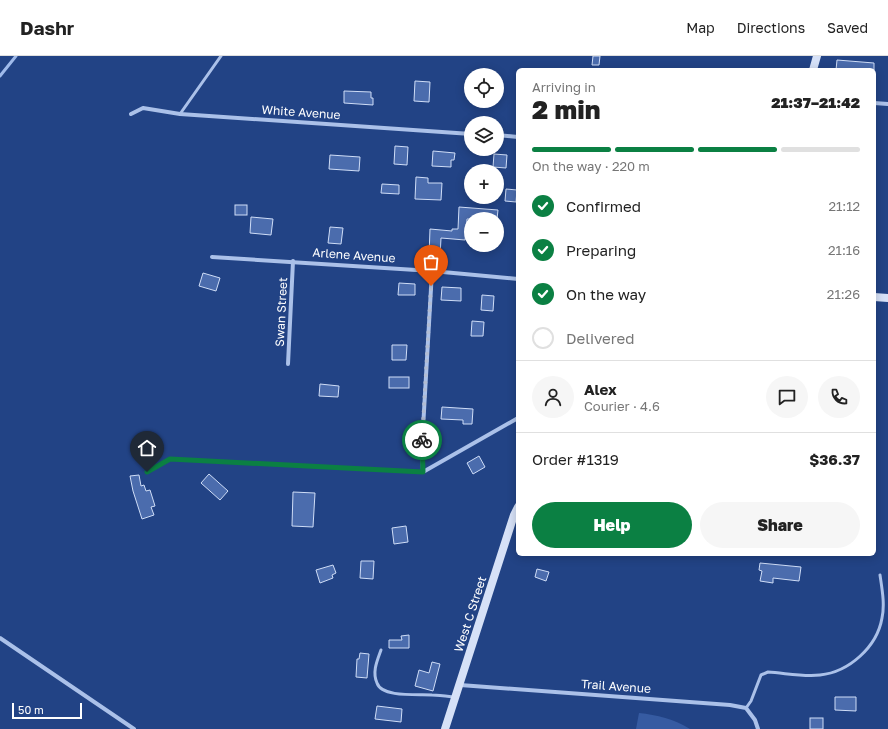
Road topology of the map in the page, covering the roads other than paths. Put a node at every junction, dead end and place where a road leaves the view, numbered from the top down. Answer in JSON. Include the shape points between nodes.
{"nodes":[{"id":1,"x":221,"y":56,"type":"edge"},
{"id":2,"x":816,"y":56,"type":"edge"},
{"id":3,"x":813,"y":68,"type":"edge"},
{"id":4,"x":876,"y":103,"type":"edge"},
{"id":5,"x":888,"y":104,"type":"edge"},
{"id":6,"x":131,"y":114,"type":"dead end"},
{"id":7,"x":180,"y":114,"type":"junction"},
{"id":8,"x":464,"y":134,"type":"edge"},
{"id":9,"x":504,"y":136,"type":"edge"},
{"id":10,"x":516,"y":137,"type":"edge"},
{"id":11,"x":212,"y":257,"type":"dead end"},
{"id":12,"x":293,"y":261,"type":"junction"},
{"id":13,"x":432,"y":271,"type":"junction"},
{"id":14,"x":516,"y":279,"type":"edge"},
{"id":15,"x":876,"y":297,"type":"edge"},
{"id":16,"x":888,"y":298,"type":"edge"},
{"id":17,"x":288,"y":364,"type":"dead end"},
{"id":18,"x":516,"y":419,"type":"edge"},
{"id":19,"x":147,"y":472,"type":"dead end"},
{"id":20,"x":423,"y":472,"type":"junction"},
{"id":21,"x":516,"y":511,"type":"edge"},
{"id":22,"x":880,"y":575,"type":"dead end"},
{"id":23,"x":0,"y":638,"type":"edge"},
{"id":24,"x":381,"y":650,"type":"dead end"},
{"id":25,"x":459,"y":685,"type":"junction"},
{"id":26,"x":455,"y":697,"type":"junction"},
{"id":27,"x":746,"y":708,"type":"junction"},
{"id":28,"x":134,"y":729,"type":"edge"},
{"id":29,"x":445,"y":729,"type":"edge"},
{"id":30,"x":758,"y":729,"type":"edge"}],
"edges":[{"from":1,"to":7,"type":"lane"},
{"from":2,"to":3,"type":"main road"},
{"from":4,"to":5,"type":"street"},
{"from":6,"to":7,"type":"street","name":"White Avenue","via":[[143,108]]},
{"from":7,"to":8,"type":"street","name":"White Avenue"},
{"from":9,"to":10,"type":"street"},
{"from":11,"to":12,"type":"street","name":"Arlene Avenue"},
{"from":12,"to":13,"type":"street","name":"Arlene Avenue"},
{"from":12,"to":17,"type":"street","name":"Swan Street"},
{"from":13,"to":14,"type":"street","name":"Arlene Avenue"},
{"from":13,"to":20,"type":"street","via":[[422,446]]},
{"from":15,"to":16,"type":"main road"},
{"from":18,"to":20,"type":"street"},
{"from":19,"to":20,"type":"lane","via":[[170,459]]},
{"from":21,"to":25,"type":"main road","name":"West C Street"},
{"from":22,"to":27,"type":"lane","via":[[882,619],[872,642],[856,660],[822,675],[768,672],[761,675]]},
{"from":23,"to":28,"type":"street"},
{"from":24,"to":26,"type":"lane","via":[[375,677],[381,690],[416,696]]},
{"from":25,"to":26,"type":"main road","name":"West C Street"},
{"from":25,"to":27,"type":"street","name":"Trail Avenue"},
{"from":26,"to":29,"type":"main road","name":"West C Street"},
{"from":27,"to":30,"type":"street"}]}
